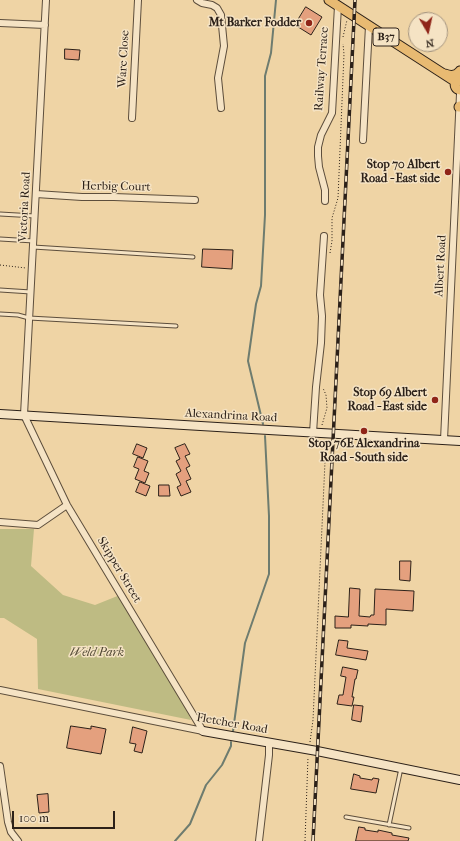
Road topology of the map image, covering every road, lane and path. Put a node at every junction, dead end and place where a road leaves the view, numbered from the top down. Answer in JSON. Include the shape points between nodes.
{"nodes":[{"id":1,"x":46,"y":0,"type":"edge"},
{"id":2,"x":138,"y":0,"type":"edge"},
{"id":3,"x":196,"y":0,"type":"edge"},
{"id":4,"x":335,"y":4,"type":"edge"},
{"id":5,"x":0,"y":23,"type":"edge"},
{"id":6,"x":45,"y":25,"type":"junction"},
{"id":7,"x":368,"y":26,"type":"junction"},
{"id":8,"x":460,"y":71,"type":"edge"},
{"id":9,"x":443,"y":74,"type":"junction"},
{"id":10,"x":458,"y":81,"type":"edge"},
{"id":11,"x":460,"y":90,"type":"edge"},
{"id":12,"x":460,"y":94,"type":"edge"},
{"id":13,"x":460,"y":106,"type":"edge"},
{"id":14,"x":220,"y":108,"type":"dead end"},
{"id":15,"x":132,"y":118,"type":"dead end"},
{"id":16,"x":363,"y":140,"type":"dead end"},
{"id":17,"x":36,"y":194,"type":"junction"},
{"id":18,"x":194,"y":200,"type":"dead end"},
{"id":19,"x":324,"y":201,"type":"dead end"},
{"id":20,"x":0,"y":214,"type":"edge"},
{"id":21,"x":35,"y":216,"type":"junction"},
{"id":22,"x":324,"y":236,"type":"dead end"},
{"id":23,"x":0,"y":239,"type":"edge"},
{"id":24,"x":33,"y":244,"type":"junction"},
{"id":25,"x":193,"y":257,"type":"dead end"},
{"id":26,"x":329,"y":257,"type":"dead end"},
{"id":27,"x":0,"y":265,"type":"edge"},
{"id":28,"x":32,"y":268,"type":"junction"},
{"id":29,"x":0,"y":290,"type":"edge"},
{"id":30,"x":31,"y":292,"type":"junction"},
{"id":31,"x":0,"y":314,"type":"edge"},
{"id":32,"x":29,"y":318,"type":"junction"},
{"id":33,"x":176,"y":326,"type":"dead end"},
{"id":34,"x":322,"y":383,"type":"dead end"},
{"id":35,"x":0,"y":414,"type":"edge"},
{"id":36,"x":24,"y":415,"type":"junction"},
{"id":37,"x":313,"y":433,"type":"junction"},
{"id":38,"x":322,"y":433,"type":"junction"},
{"id":39,"x":444,"y":440,"type":"junction"},
{"id":40,"x":460,"y":441,"type":"edge"},
{"id":41,"x":67,"y":505,"type":"junction"},
{"id":42,"x":0,"y":522,"type":"edge"},
{"id":43,"x":0,"y":690,"type":"edge"},
{"id":44,"x":203,"y":731,"type":"junction"},
{"id":45,"x":269,"y":743,"type":"junction"},
{"id":46,"x":308,"y":749,"type":"junction"},
{"id":47,"x":0,"y":766,"type":"edge"},
{"id":48,"x":401,"y":768,"type":"junction"},
{"id":49,"x":460,"y":780,"type":"edge"},
{"id":50,"x":346,"y":817,"type":"dead end"},
{"id":51,"x":390,"y":825,"type":"junction"},
{"id":52,"x":408,"y":828,"type":"dead end"},
{"id":53,"x":18,"y":841,"type":"edge"},
{"id":54,"x":259,"y":841,"type":"edge"},
{"id":55,"x":305,"y":841,"type":"edge"}],
"edges":[{"from":1,"to":6,"type":"street","name":"Victoria Road"},
{"from":2,"to":15,"type":"street","name":"Ware Close"},
{"from":3,"to":14,"type":"street","via":[[212,5],[221,15],[224,46],[218,78]]},
{"from":4,"to":7,"type":"main road","number":"B37"},
{"from":4,"to":19,"type":"street","name":"Railway Terrace","via":[[332,113],[318,147],[319,167],[326,190]]},
{"from":4,"to":26,"type":"path","via":[[347,20],[342,41],[344,54],[338,198],[332,218]]},
{"from":5,"to":6,"type":"street"},
{"from":6,"to":17,"type":"street","name":"Victoria Road"},
{"from":7,"to":9,"type":"main road","number":"B37"},
{"from":7,"to":16,"type":"street"},
{"from":8,"to":9,"type":"main road","via":[[459,74],[450,76]]},
{"from":9,"to":10,"type":"main road","number":"B37"},
{"from":10,"to":11,"type":"main road","number":"B37","via":[[455,88]]},
{"from":12,"to":13,"type":"street","name":"Albert Road"},
{"from":13,"to":39,"type":"street","name":"Albert Road"},
{"from":17,"to":18,"type":"street","name":"Herbig Court"},
{"from":17,"to":21,"type":"street","name":"Victoria Road"},
{"from":20,"to":21,"type":"lane"},
{"from":21,"to":24,"type":"street","name":"Victoria Road"},
{"from":22,"to":37,"type":"street","via":[[320,295],[321,343]]},
{"from":23,"to":24,"type":"lane"},
{"from":24,"to":25,"type":"lane"},
{"from":24,"to":28,"type":"street","name":"Victoria Road"},
{"from":27,"to":28,"type":"path"},
{"from":28,"to":30,"type":"street","name":"Victoria Road"},
{"from":29,"to":30,"type":"lane"},
{"from":30,"to":32,"type":"street","name":"Victoria Road"},
{"from":31,"to":32,"type":"lane"},
{"from":32,"to":33,"type":"lane"},
{"from":32,"to":36,"type":"street","name":"Victoria Road"},
{"from":34,"to":38,"type":"path","via":[[327,408]]},
{"from":35,"to":36,"type":"main road","name":"Alexandrina Road"},
{"from":36,"to":37,"type":"main road","name":"Alexandrina Road"},
{"from":36,"to":41,"type":"street","name":"Skipper Street"},
{"from":37,"to":38,"type":"main road","name":"Alexandrina Road"},
{"from":38,"to":39,"type":"main road","name":"Alexandrina Road"},
{"from":38,"to":46,"type":"path","via":[[325,462],[313,720]]},
{"from":39,"to":40,"type":"main road","name":"Alexandrina Road"},
{"from":41,"to":42,"type":"street","via":[[38,525]]},
{"from":41,"to":44,"type":"street","name":"Skipper Street"},
{"from":43,"to":44,"type":"street","name":"Fletcher Road"},
{"from":44,"to":45,"type":"main road","name":"Fletcher Road"},
{"from":45,"to":46,"type":"main road","name":"Fletcher Road"},
{"from":45,"to":54,"type":"street"},
{"from":46,"to":48,"type":"main road","name":"Fletcher Road"},
{"from":46,"to":55,"type":"path"},
{"from":47,"to":53,"type":"street","via":[[8,822],[11,832]]},
{"from":48,"to":49,"type":"main road","name":"Fletcher Road"},
{"from":48,"to":51,"type":"lane"},
{"from":50,"to":51,"type":"lane"},
{"from":51,"to":52,"type":"lane"}]}
